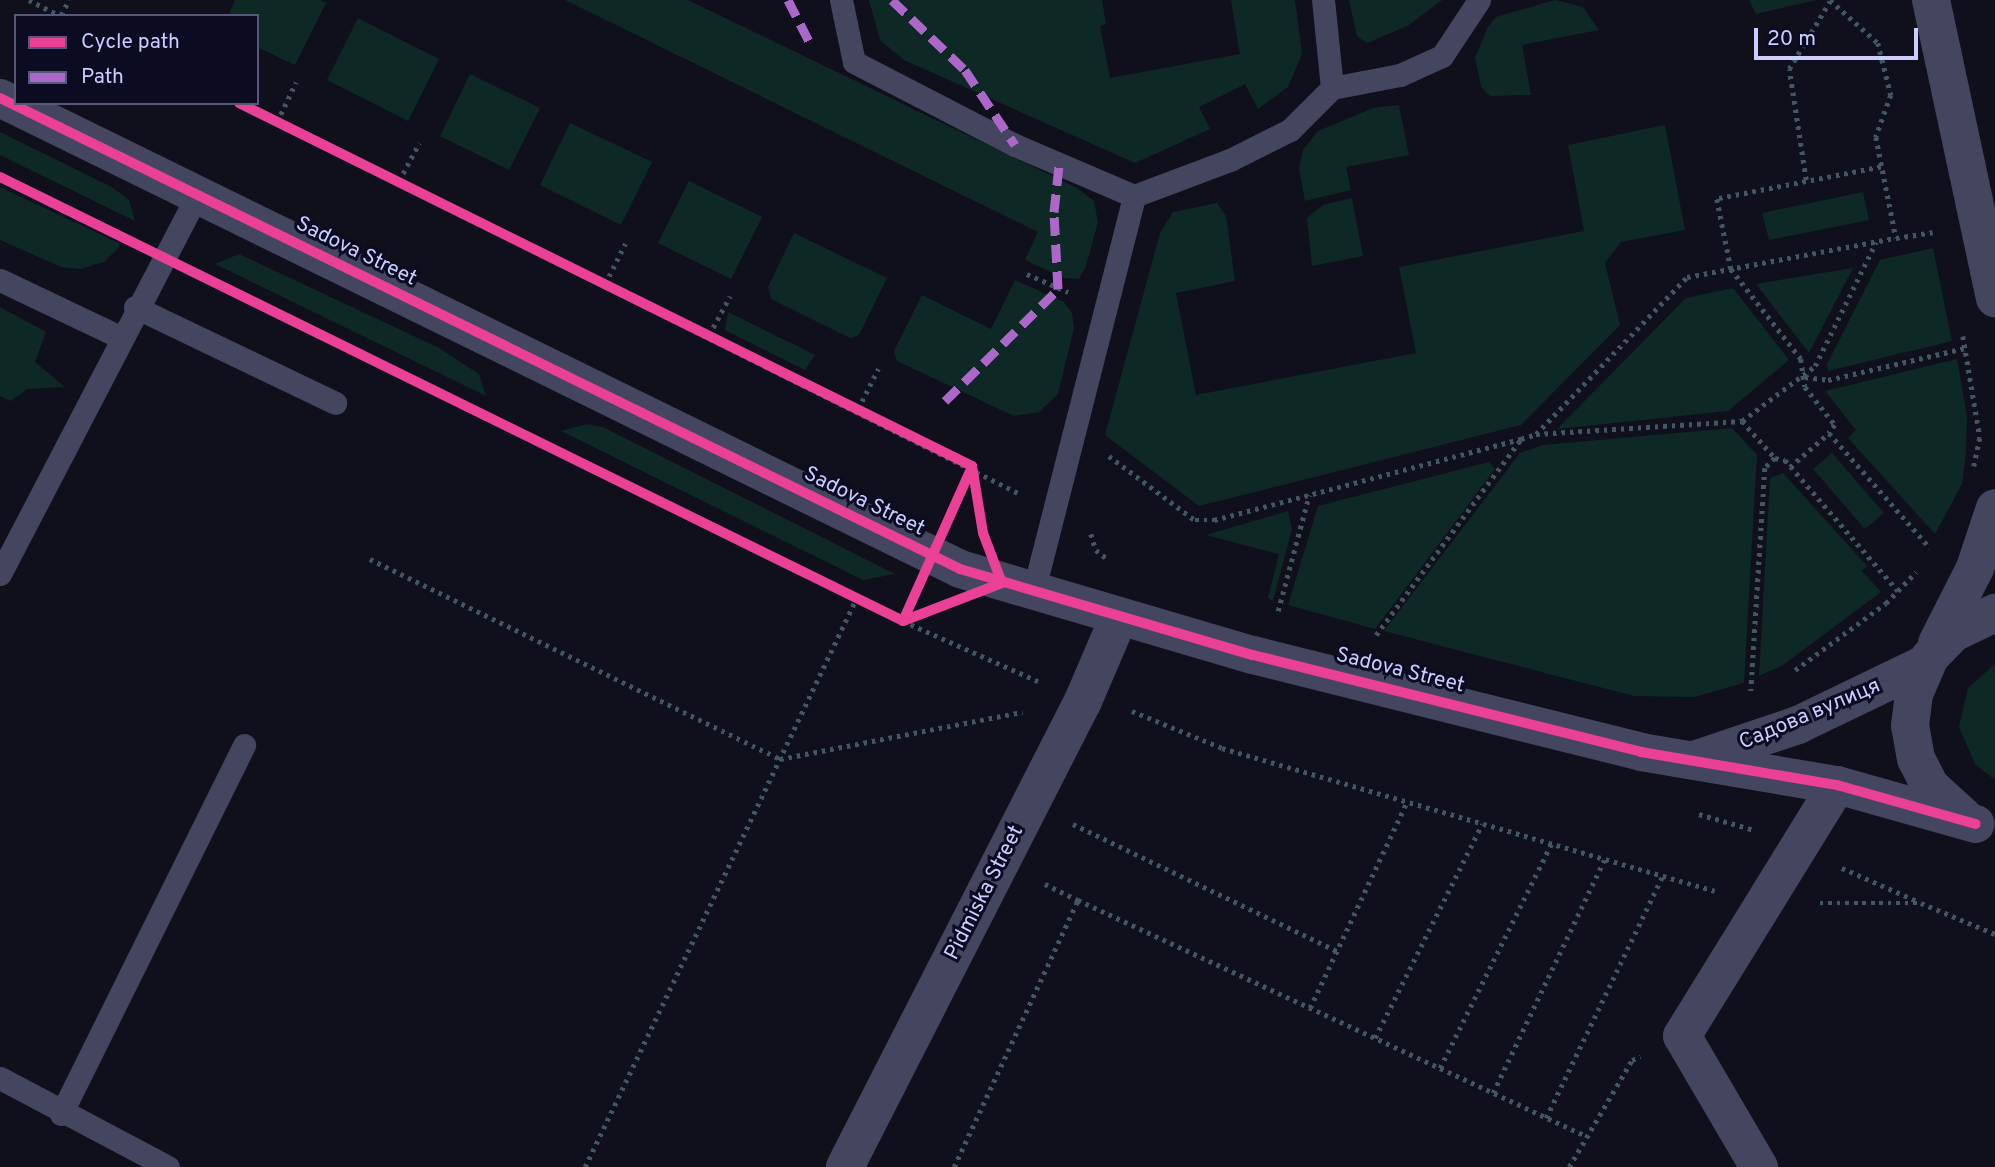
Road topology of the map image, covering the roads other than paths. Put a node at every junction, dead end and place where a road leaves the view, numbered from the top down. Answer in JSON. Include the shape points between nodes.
{"nodes":[{"id":1,"x":841,"y":0,"type":"edge"},
{"id":2,"x":1323,"y":0,"type":"edge"},
{"id":3,"x":1479,"y":0,"type":"edge"},
{"id":4,"x":1931,"y":0,"type":"edge"},
{"id":5,"x":1332,"y":88,"type":"junction"},
{"id":6,"x":14,"y":105,"type":"edge"},
{"id":7,"x":197,"y":195,"type":"junction"},
{"id":8,"x":1134,"y":196,"type":"junction"},
{"id":9,"x":0,"y":280,"type":"edge"},
{"id":10,"x":1995,"y":298,"type":"edge"},
{"id":11,"x":135,"y":307,"type":"junction"},
{"id":12,"x":120,"y":337,"type":"junction"},
{"id":13,"x":335,"y":403,"type":"dead end"},
{"id":14,"x":1995,"y":508,"type":"edge"},
{"id":15,"x":0,"y":574,"type":"edge"},
{"id":16,"x":1032,"y":593,"type":"junction"},
{"id":17,"x":1995,"y":613,"type":"edge"},
{"id":18,"x":1119,"y":617,"type":"junction"},
{"id":19,"x":1928,"y":660,"type":"junction"},
{"id":20,"x":244,"y":745,"type":"dead end"},
{"id":21,"x":1692,"y":761,"type":"junction"},
{"id":22,"x":1837,"y":785,"type":"junction"},
{"id":23,"x":1989,"y":830,"type":"edge"},
{"id":24,"x":0,"y":1078,"type":"edge"},
{"id":25,"x":61,"y":1114,"type":"junction"},
{"id":26,"x":168,"y":1167,"type":"edge"},
{"id":27,"x":845,"y":1167,"type":"edge"},
{"id":28,"x":1759,"y":1167,"type":"edge"}],
"edges":[{"from":1,"to":8,"type":"lane","via":[[853,62],[1026,150]]},
{"from":2,"to":5,"type":"lane"},
{"from":3,"to":5,"type":"lane","via":[[1442,56],[1400,75]]},
{"from":4,"to":10,"type":"street"},
{"from":5,"to":8,"type":"lane","via":[[1290,130],[1230,160]]},
{"from":6,"to":7,"type":"street","name":"Sadova Street"},
{"from":7,"to":11,"type":"lane"},
{"from":7,"to":16,"type":"street","name":"Sadova Street","via":[[934,556]]},
{"from":8,"to":16,"type":"lane"},
{"from":9,"to":12,"type":"lane"},
{"from":11,"to":12,"type":"lane"},
{"from":11,"to":13,"type":"lane"},
{"from":12,"to":15,"type":"lane"},
{"from":14,"to":19,"type":"street","via":[[1975,568]]},
{"from":16,"to":18,"type":"street","name":"Sadova Street"},
{"from":17,"to":19,"type":"street","via":[[1953,633]]},
{"from":18,"to":21,"type":"street","name":"Sadova Street"},
{"from":18,"to":27,"type":"street","name":"Pidmiska Street","via":[[1083,701]]},
{"from":19,"to":21,"type":"street","name":"Садова вулиця","via":[[1798,725]]},
{"from":19,"to":23,"type":"street","via":[[1914,694],[1910,726],[1916,760],[1950,808]]},
{"from":20,"to":25,"type":"lane"},
{"from":21,"to":22,"type":"street","name":"Sadova Street"},
{"from":22,"to":23,"type":"street","name":"Sadova Street"},
{"from":22,"to":28,"type":"street","via":[[1682,1036]]},
{"from":24,"to":25,"type":"lane"},
{"from":25,"to":26,"type":"lane"}]}
